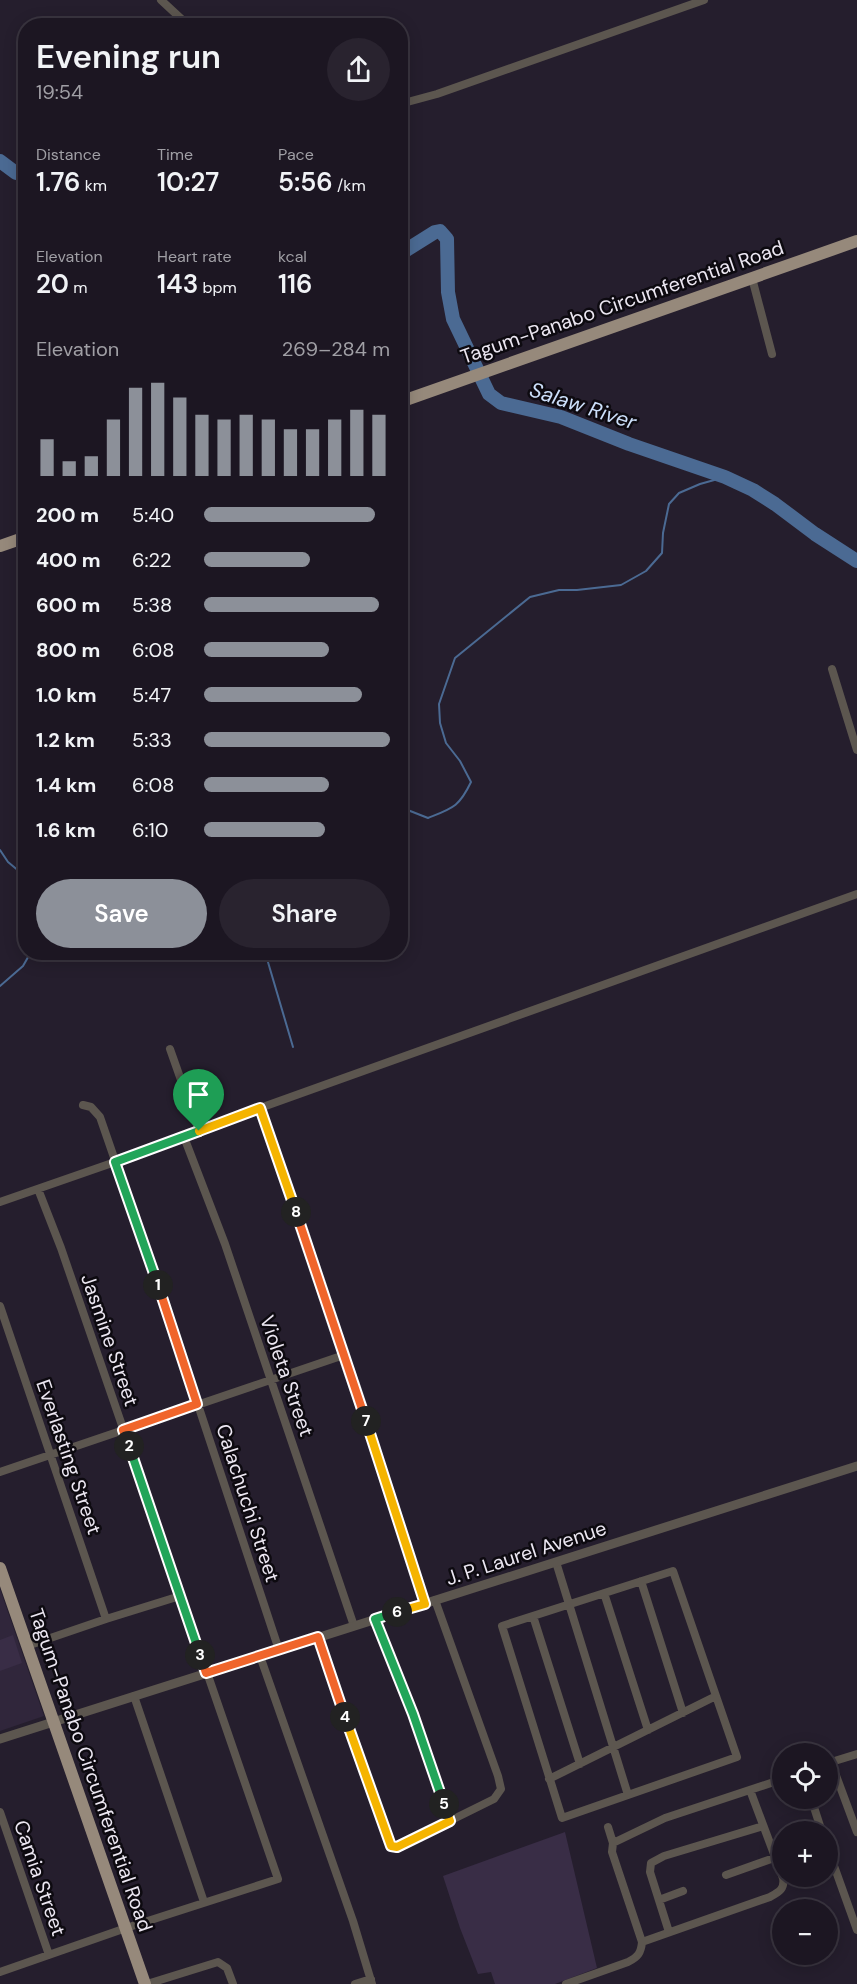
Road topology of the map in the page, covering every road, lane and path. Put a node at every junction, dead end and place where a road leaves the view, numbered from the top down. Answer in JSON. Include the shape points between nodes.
{"nodes":[{"id":1,"x":161,"y":0,"type":"edge"},
{"id":2,"x":704,"y":0,"type":"edge"},
{"id":3,"x":180,"y":18,"type":"edge"},
{"id":4,"x":408,"y":102,"type":"edge"},
{"id":5,"x":857,"y":241,"type":"edge"},
{"id":6,"x":752,"y":278,"type":"junction"},
{"id":7,"x":772,"y":354,"type":"dead end"},
{"id":8,"x":408,"y":399,"type":"edge"},
{"id":9,"x":18,"y":540,"type":"edge"},
{"id":10,"x":0,"y":546,"type":"edge"},
{"id":11,"x":832,"y":669,"type":"dead end"},
{"id":12,"x":857,"y":750,"type":"edge"},
{"id":13,"x":857,"y":894,"type":"edge"},
{"id":14,"x":170,"y":1049,"type":"dead end"},
{"id":15,"x":82,"y":1105,"type":"dead end"},
{"id":16,"x":260,"y":1108,"type":"junction"},
{"id":17,"x":199,"y":1131,"type":"junction"},
{"id":18,"x":184,"y":1137,"type":"junction"},
{"id":19,"x":115,"y":1162,"type":"junction"},
{"id":20,"x":38,"y":1189,"type":"junction"},
{"id":21,"x":0,"y":1202,"type":"edge"},
{"id":22,"x":0,"y":1306,"type":"edge"},
{"id":23,"x":344,"y":1355,"type":"junction"},
{"id":24,"x":270,"y":1378,"type":"junction"},
{"id":25,"x":197,"y":1404,"type":"junction"},
{"id":26,"x":123,"y":1430,"type":"junction"},
{"id":27,"x":50,"y":1455,"type":"junction"},
{"id":28,"x":857,"y":1466,"type":"edge"},
{"id":29,"x":0,"y":1472,"type":"edge"},
{"id":30,"x":556,"y":1562,"type":"junction"},
{"id":31,"x":0,"y":1570,"type":"edge"},
{"id":32,"x":641,"y":1581,"type":"junction"},
{"id":33,"x":604,"y":1593,"type":"junction"},
{"id":34,"x":180,"y":1596,"type":"junction"},
{"id":35,"x":435,"y":1600,"type":"junction"},
{"id":36,"x":425,"y":1604,"type":"junction"},
{"id":37,"x":569,"y":1605,"type":"junction"},
{"id":38,"x":533,"y":1616,"type":"junction"},
{"id":39,"x":106,"y":1619,"type":"junction"},
{"id":40,"x":375,"y":1619,"type":"junction"},
{"id":41,"x":354,"y":1626,"type":"junction"},
{"id":42,"x":318,"y":1637,"type":"junction"},
{"id":43,"x":27,"y":1646,"type":"junction"},
{"id":44,"x":279,"y":1650,"type":"junction"},
{"id":45,"x":260,"y":1656,"type":"junction"},
{"id":46,"x":206,"y":1673,"type":"junction"},
{"id":47,"x":134,"y":1696,"type":"junction"},
{"id":48,"x":716,"y":1696,"type":"junction"},
{"id":49,"x":683,"y":1713,"type":"junction"},
{"id":50,"x":54,"y":1721,"type":"junction"},
{"id":51,"x":648,"y":1730,"type":"junction"},
{"id":52,"x":0,"y":1739,"type":"edge"},
{"id":53,"x":613,"y":1748,"type":"junction"},
{"id":54,"x":857,"y":1754,"type":"edge"},
{"id":55,"x":838,"y":1760,"type":"edge"},
{"id":56,"x":580,"y":1764,"type":"junction"},
{"id":57,"x":549,"y":1779,"type":"junction"},
{"id":58,"x":772,"y":1783,"type":"edge"},
{"id":59,"x":838,"y":1783,"type":"edge"},
{"id":60,"x":750,"y":1790,"type":"junction"},
{"id":61,"x":628,"y":1795,"type":"junction"},
{"id":62,"x":0,"y":1812,"type":"edge"},
{"id":63,"x":450,"y":1821,"type":"junction"},
{"id":64,"x":763,"y":1826,"type":"junction"},
{"id":65,"x":608,"y":1827,"type":"dead end"},
{"id":66,"x":857,"y":1832,"type":"edge"},
{"id":67,"x":613,"y":1843,"type":"junction"},
{"id":68,"x":772,"y":1852,"type":"edge"},
{"id":69,"x":772,"y":1859,"type":"edge"},
{"id":70,"x":726,"y":1875,"type":"dead end"},
{"id":71,"x":838,"y":1877,"type":"edge"},
{"id":72,"x":782,"y":1887,"type":"edge"},
{"id":73,"x":683,"y":1892,"type":"dead end"},
{"id":74,"x":659,"y":1900,"type":"junction"},
{"id":75,"x":204,"y":1902,"type":"junction"},
{"id":76,"x":126,"y":1928,"type":"junction"},
{"id":77,"x":857,"y":1930,"type":"edge"},
{"id":78,"x":669,"y":1932,"type":"junction"},
{"id":79,"x":642,"y":1942,"type":"junction"},
{"id":80,"x":49,"y":1955,"type":"junction"},
{"id":81,"x":0,"y":1972,"type":"edge"},
{"id":82,"x":372,"y":1981,"type":"edge"},
{"id":83,"x":146,"y":1984,"type":"edge"},
{"id":84,"x":233,"y":1984,"type":"edge"},
{"id":85,"x":355,"y":1984,"type":"edge"},
{"id":86,"x":566,"y":1984,"type":"edge"}],
"edges":[{"from":1,"to":3,"type":"street"},
{"from":2,"to":4,"type":"street"},
{"from":5,"to":6,"type":"main road","name":"Tagum-Panabo Circumferential Road"},
{"from":6,"to":7,"type":"street"},
{"from":6,"to":8,"type":"main road","name":"Tagum-Panabo Circumferential Road"},
{"from":9,"to":10,"type":"main road"},
{"from":11,"to":12,"type":"street"},
{"from":13,"to":16,"type":"street"},
{"from":14,"to":17,"type":"street"},
{"from":15,"to":19,"type":"street","name":"Calachuchi Street","via":[[91,1107],[100,1118]]},
{"from":16,"to":17,"type":"street"},
{"from":16,"to":23,"type":"street"},
{"from":17,"to":18,"type":"street"},
{"from":18,"to":19,"type":"street"},
{"from":18,"to":24,"type":"street","name":"Violeta Street"},
{"from":19,"to":20,"type":"street"},
{"from":19,"to":25,"type":"street","name":"Calachuchi Street"},
{"from":20,"to":21,"type":"street"},
{"from":20,"to":26,"type":"street","name":"Jasmine Street"},
{"from":22,"to":27,"type":"street","name":"Everlasting Street"},
{"from":23,"to":24,"type":"street"},
{"from":23,"to":36,"type":"street"},
{"from":24,"to":25,"type":"street"},
{"from":24,"to":41,"type":"street","name":"Violeta Street"},
{"from":25,"to":26,"type":"street"},
{"from":25,"to":44,"type":"street","name":"Calachuchi Street"},
{"from":26,"to":27,"type":"street"},
{"from":26,"to":34,"type":"street","name":"Jasmine Street"},
{"from":27,"to":29,"type":"street"},
{"from":27,"to":39,"type":"street","name":"Everlasting Street"},
{"from":28,"to":30,"type":"street","name":"J. P. Laurel Avenue"},
{"from":30,"to":35,"type":"street","name":"J. P. Laurel Avenue"},
{"from":30,"to":37,"type":"street"},
{"from":31,"to":43,"type":"main road","name":"Tagum-Panabo Circumferential Road"},
{"from":32,"to":33,"type":"street"},
{"from":32,"to":48,"type":"street","via":[[673,1571]]},
{"from":32,"to":49,"type":"street"},
{"from":33,"to":37,"type":"street"},
{"from":33,"to":51,"type":"street"},
{"from":34,"to":39,"type":"street"},
{"from":34,"to":46,"type":"street","name":"Jasmine Street"},
{"from":35,"to":36,"type":"street","name":"J. P. Laurel Avenue"},
{"from":35,"to":63,"type":"street","via":[[501,1789],[494,1799]]},
{"from":36,"to":40,"type":"street","name":"J. P. Laurel Avenue"},
{"from":37,"to":38,"type":"street"},
{"from":37,"to":53,"type":"street"},
{"from":38,"to":56,"type":"street"},
{"from":38,"to":57,"type":"street","via":[[502,1626]]},
{"from":39,"to":43,"type":"street"},
{"from":40,"to":41,"type":"street","name":"J. P. Laurel Avenue"},
{"from":40,"to":63,"type":"street"},
{"from":41,"to":42,"type":"street","name":"J. P. Laurel Avenue"},
{"from":42,"to":44,"type":"street","name":"J. P. Laurel Avenue"},
{"from":42,"to":63,"type":"street","via":[[391,1846],[397,1847]]},
{"from":43,"to":50,"type":"main road","name":"Tagum-Panabo Circumferential Road"},
{"from":44,"to":45,"type":"street","name":"J. P. Laurel Avenue"},
{"from":45,"to":46,"type":"street","name":"J. P. Laurel Avenue"},
{"from":45,"to":82,"type":"street"},
{"from":46,"to":47,"type":"street","name":"J. P. Laurel Avenue"},
{"from":46,"to":75,"type":"street","name":"Jasmine Street","via":[[278,1879]]},
{"from":47,"to":50,"type":"street","name":"J. P. Laurel Avenue"},
{"from":47,"to":75,"type":"street"},
{"from":48,"to":49,"type":"street"},
{"from":48,"to":61,"type":"street","via":[[737,1757]]},
{"from":49,"to":51,"type":"street"},
{"from":50,"to":52,"type":"street","name":"J. P. Laurel Avenue"},
{"from":50,"to":76,"type":"main road","name":"Tagum-Panabo Circumferential Road"},
{"from":51,"to":53,"type":"street"},
{"from":53,"to":56,"type":"street"},
{"from":53,"to":61,"type":"street"},
{"from":54,"to":55,"type":"street"},
{"from":56,"to":57,"type":"street"},
{"from":57,"to":61,"type":"street","via":[[562,1818]]},
{"from":58,"to":60,"type":"street"},
{"from":59,"to":66,"type":"street"},
{"from":60,"to":64,"type":"street"},
{"from":60,"to":67,"type":"street","via":[[665,1818]]},
{"from":62,"to":80,"type":"street","name":"Camia Street"},
{"from":64,"to":68,"type":"street"},
{"from":64,"to":74,"type":"street","via":[[655,1860],[650,1872]]},
{"from":65,"to":67,"type":"street"},
{"from":67,"to":79,"type":"street","via":[[612,1852]]},
{"from":69,"to":70,"type":"street"},
{"from":71,"to":77,"type":"street"},
{"from":72,"to":78,"type":"street","via":[[778,1893]]},
{"from":73,"to":74,"type":"street"},
{"from":74,"to":78,"type":"street"},
{"from":75,"to":76,"type":"street"},
{"from":76,"to":80,"type":"street"},
{"from":76,"to":83,"type":"main road","name":"Tagum-Panabo Circumferential Road"},
{"from":78,"to":79,"type":"street"},
{"from":79,"to":86,"type":"street","via":[[636,1958]]},
{"from":80,"to":81,"type":"street"},
{"from":82,"to":85,"type":"street"},
{"from":83,"to":84,"type":"street","via":[[218,1962],[227,1968]]}]}
